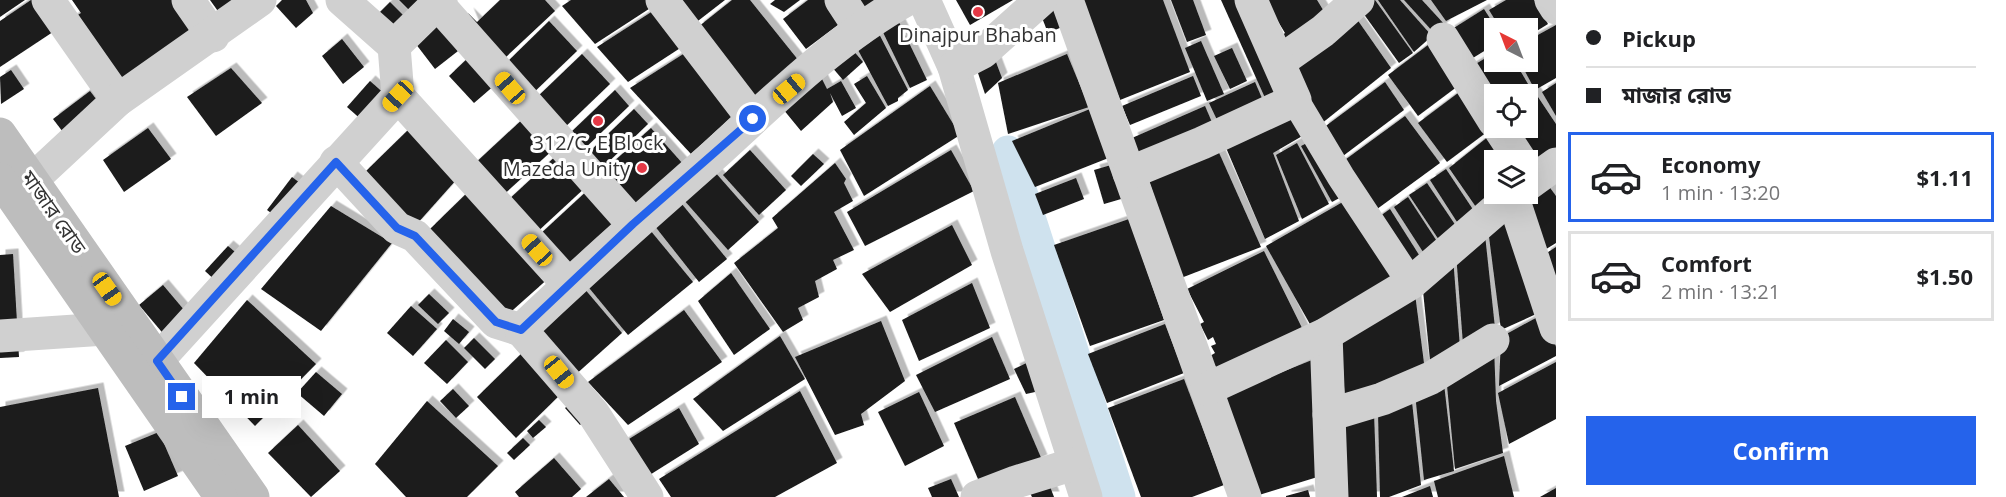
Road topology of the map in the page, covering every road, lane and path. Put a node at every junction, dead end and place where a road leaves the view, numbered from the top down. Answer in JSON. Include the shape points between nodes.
{"nodes":[{"id":1,"x":48,"y":0,"type":"edge"},
{"id":2,"x":188,"y":0,"type":"edge"},
{"id":3,"x":260,"y":0,"type":"edge"},
{"id":4,"x":342,"y":0,"type":"edge"},
{"id":5,"x":662,"y":0,"type":"edge"},
{"id":6,"x":842,"y":0,"type":"edge"},
{"id":7,"x":906,"y":0,"type":"edge"},
{"id":8,"x":924,"y":0,"type":"edge"},
{"id":9,"x":1041,"y":0,"type":"edge"},
{"id":10,"x":1067,"y":0,"type":"edge"},
{"id":11,"x":1251,"y":0,"type":"edge"},
{"id":12,"x":1358,"y":0,"type":"edge"},
{"id":13,"x":1551,"y":0,"type":"edge"},
{"id":14,"x":439,"y":2,"type":"edge"},
{"id":15,"x":1556,"y":8,"type":"edge"},
{"id":16,"x":860,"y":29,"type":"junction"},
{"id":17,"x":213,"y":36,"type":"junction"},
{"id":18,"x":1443,"y":39,"type":"dead end"},
{"id":19,"x":394,"y":46,"type":"junction"},
{"id":20,"x":1279,"y":62,"type":"junction"},
{"id":21,"x":954,"y":67,"type":"junction"},
{"id":22,"x":398,"y":96,"type":"junction"},
{"id":23,"x":118,"y":100,"type":"junction"},
{"id":24,"x":1295,"y":100,"type":"junction"},
{"id":25,"x":1484,"y":105,"type":"edge"},
{"id":26,"x":753,"y":119,"type":"junction"},
{"id":27,"x":0,"y":134,"type":"edge"},
{"id":28,"x":336,"y":162,"type":"junction"},
{"id":29,"x":1129,"y":173,"type":"junction"},
{"id":30,"x":0,"y":179,"type":"edge"},
{"id":31,"x":32,"y":180,"type":"junction"},
{"id":32,"x":1499,"y":204,"type":"edge"},
{"id":33,"x":1532,"y":204,"type":"edge"},
{"id":34,"x":633,"y":224,"type":"junction"},
{"id":35,"x":1411,"y":283,"type":"junction"},
{"id":36,"x":568,"y":284,"type":"junction"},
{"id":37,"x":1556,"y":328,"type":"edge"},
{"id":38,"x":105,"y":329,"type":"junction"},
{"id":39,"x":521,"y":330,"type":"junction"},
{"id":40,"x":1326,"y":333,"type":"junction"},
{"id":41,"x":0,"y":336,"type":"edge"},
{"id":42,"x":1493,"y":340,"type":"dead end"},
{"id":43,"x":157,"y":361,"type":"junction"},
{"id":44,"x":1208,"y":389,"type":"junction"},
{"id":45,"x":1329,"y":415,"type":"junction"},
{"id":46,"x":1074,"y":465,"type":"junction"},
{"id":47,"x":220,"y":497,"type":"edge"},
{"id":48,"x":253,"y":497,"type":"edge"},
{"id":49,"x":647,"y":497,"type":"edge"},
{"id":50,"x":977,"y":497,"type":"edge"},
{"id":51,"x":1086,"y":497,"type":"edge"},
{"id":52,"x":1245,"y":497,"type":"edge"},
{"id":53,"x":1332,"y":497,"type":"edge"}],
"edges":[{"from":1,"to":23,"type":"street"},
{"from":2,"to":17,"type":"street"},
{"from":3,"to":17,"type":"street"},
{"from":4,"to":19,"type":"street"},
{"from":5,"to":26,"type":"street"},
{"from":6,"to":16,"type":"street"},
{"from":7,"to":16,"type":"street"},
{"from":8,"to":21,"type":"street"},
{"from":9,"to":21,"type":"street","via":[[983,52]]},
{"from":10,"to":29,"type":"street"},
{"from":11,"to":20,"type":"street"},
{"from":12,"to":20,"type":"street","via":[[1323,32]]},
{"from":13,"to":15,"type":"street"},
{"from":14,"to":19,"type":"street"},
{"from":14,"to":34,"type":"street"},
{"from":16,"to":26,"type":"street"},
{"from":17,"to":23,"type":"street"},
{"from":18,"to":25,"type":"street"},
{"from":19,"to":22,"type":"street"},
{"from":20,"to":24,"type":"street"},
{"from":21,"to":46,"type":"street"},
{"from":22,"to":28,"type":"street"},
{"from":22,"to":36,"type":"street"},
{"from":23,"to":31,"type":"street"},
{"from":24,"to":29,"type":"street"},
{"from":24,"to":35,"type":"street"},
{"from":26,"to":34,"type":"street"},
{"from":27,"to":31,"type":"main road","name":"মাজার রোড"},
{"from":28,"to":39,"type":"street","via":[[397,228],[415,236],[496,322]]},
{"from":28,"to":43,"type":"street"},
{"from":29,"to":44,"type":"street"},
{"from":30,"to":38,"type":"main road","name":"মাজার রোড"},
{"from":31,"to":43,"type":"main road","name":"মাজার রোড"},
{"from":32,"to":35,"type":"street"},
{"from":33,"to":37,"type":"street"},
{"from":34,"to":36,"type":"street"},
{"from":35,"to":40,"type":"street"},
{"from":36,"to":39,"type":"street"},
{"from":38,"to":41,"type":"street"},
{"from":38,"to":47,"type":"main road","name":"মাজার রোড"},
{"from":39,"to":49,"type":"street","via":[[593,413]]},
{"from":40,"to":44,"type":"street"},
{"from":40,"to":45,"type":"street"},
{"from":42,"to":45,"type":"street","via":[[1431,378],[1382,399]]},
{"from":43,"to":48,"type":"main road","name":"মাজার রোড"},
{"from":44,"to":52,"type":"street"},
{"from":45,"to":53,"type":"street"},
{"from":46,"to":50,"type":"street"},
{"from":46,"to":51,"type":"street"}]}
